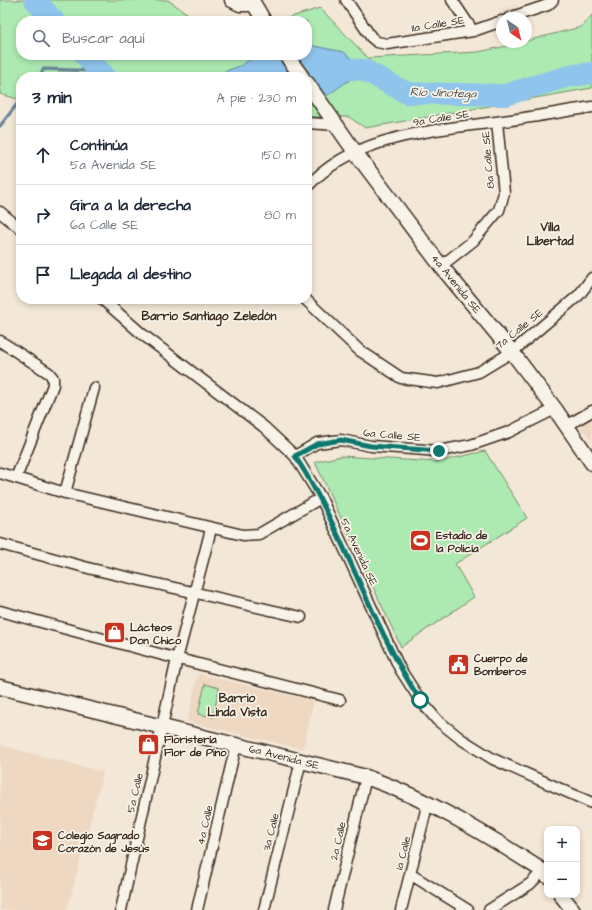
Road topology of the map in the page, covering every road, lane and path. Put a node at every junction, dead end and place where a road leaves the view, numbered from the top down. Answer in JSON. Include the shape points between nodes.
{"nodes":[{"id":1,"x":232,"y":0,"type":"edge"},
{"id":2,"x":346,"y":0,"type":"edge"},
{"id":3,"x":452,"y":0,"type":"edge"},
{"id":4,"x":553,"y":0,"type":"edge"},
{"id":5,"x":255,"y":2,"type":"edge"},
{"id":6,"x":527,"y":12,"type":"edge"},
{"id":7,"x":262,"y":16,"type":"edge"},
{"id":8,"x":496,"y":23,"type":"edge"},
{"id":9,"x":473,"y":31,"type":"junction"},
{"id":10,"x":290,"y":60,"type":"edge"},
{"id":11,"x":298,"y":72,"type":"edge"},
{"id":12,"x":312,"y":90,"type":"edge"},
{"id":13,"x":592,"y":107,"type":"edge"},
{"id":14,"x":312,"y":122,"type":"edge"},
{"id":15,"x":497,"y":122,"type":"junction"},
{"id":16,"x":338,"y":125,"type":"junction"},
{"id":17,"x":355,"y":152,"type":"junction"},
{"id":18,"x":312,"y":183,"type":"edge"},
{"id":19,"x":0,"y":212,"type":"edge"},
{"id":20,"x":16,"y":225,"type":"edge"},
{"id":21,"x":441,"y":266,"type":"junction"},
{"id":22,"x":592,"y":278,"type":"edge"},
{"id":23,"x":108,"y":304,"type":"edge"},
{"id":24,"x":310,"y":304,"type":"edge"},
{"id":25,"x":0,"y":341,"type":"edge"},
{"id":26,"x":512,"y":352,"type":"junction"},
{"id":27,"x":94,"y":388,"type":"dead end"},
{"id":28,"x":555,"y":409,"type":"junction"},
{"id":29,"x":592,"y":411,"type":"edge"},
{"id":30,"x":566,"y":426,"type":"junction"},
{"id":31,"x":295,"y":456,"type":"junction"},
{"id":32,"x":592,"y":463,"type":"edge"},
{"id":33,"x":0,"y":473,"type":"edge"},
{"id":34,"x":16,"y":478,"type":"junction"},
{"id":35,"x":64,"y":493,"type":"junction"},
{"id":36,"x":320,"y":498,"type":"junction"},
{"id":37,"x":211,"y":529,"type":"junction"},
{"id":38,"x":0,"y":544,"type":"edge"},
{"id":39,"x":195,"y":592,"type":"junction"},
{"id":40,"x":0,"y":611,"type":"edge"},
{"id":41,"x":302,"y":617,"type":"dead end"},
{"id":42,"x":177,"y":659,"type":"junction"},
{"id":43,"x":0,"y":687,"type":"edge"},
{"id":44,"x":340,"y":700,"type":"dead end"},
{"id":45,"x":162,"y":727,"type":"junction"},
{"id":46,"x":236,"y":745,"type":"junction"},
{"id":47,"x":301,"y":761,"type":"junction"},
{"id":48,"x":366,"y":777,"type":"junction"},
{"id":49,"x":428,"y":802,"type":"junction"},
{"id":50,"x":592,"y":803,"type":"edge"},
{"id":51,"x":544,"y":872,"type":"edge"},
{"id":52,"x":410,"y":874,"type":"junction"},
{"id":53,"x":544,"y":874,"type":"edge"},
{"id":54,"x":563,"y":898,"type":"edge"},
{"id":55,"x":121,"y":910,"type":"edge"},
{"id":56,"x":197,"y":910,"type":"edge"},
{"id":57,"x":264,"y":910,"type":"edge"},
{"id":58,"x":334,"y":910,"type":"edge"},
{"id":59,"x":401,"y":910,"type":"edge"},
{"id":60,"x":468,"y":910,"type":"edge"},
{"id":61,"x":489,"y":910,"type":"edge"},
{"id":62,"x":573,"y":910,"type":"edge"}],
"edges":[{"from":1,"to":5,"type":"street","via":[[240,4]]},
{"from":2,"to":9,"type":"street","name":"11a Calle SE","via":[[377,42],[387,44]]},
{"from":3,"to":9,"type":"street"},
{"from":4,"to":6,"type":"street","via":[[548,5]]},
{"from":5,"to":7,"type":"street"},
{"from":8,"to":9,"type":"street","name":"11a Calle SE"},
{"from":10,"to":11,"type":"street"},
{"from":12,"to":16,"type":"street","name":"4a Avenida SE"},
{"from":13,"to":15,"type":"street","name":"9a Calle SE"},
{"from":14,"to":16,"type":"street"},
{"from":15,"to":17,"type":"street","name":"9a Calle SE","via":[[418,133]]},
{"from":15,"to":21,"type":"street","name":"8a Calle SE","via":[[504,193],[499,210],[473,241]]},
{"from":16,"to":17,"type":"street","name":"4a Avenida SE"},
{"from":17,"to":18,"type":"street","name":"9a Calle SE","via":[[326,170]]},
{"from":17,"to":21,"type":"street","name":"4a Avenida SE"},
{"from":19,"to":20,"type":"street"},
{"from":21,"to":26,"type":"street","name":"4a Avenida SE"},
{"from":22,"to":26,"type":"street","name":"7a Calle SE","via":[[578,296]]},
{"from":23,"to":31,"type":"street","name":"5a Avenida SE","via":[[142,334],[264,427]]},
{"from":24,"to":26,"type":"street","name":"7a Calle SE","via":[[359,350],[401,378],[438,382],[480,372]]},
{"from":25,"to":34,"type":"street","via":[[53,378],[53,385]]},
{"from":26,"to":28,"type":"street","name":"4a Avenida SE"},
{"from":27,"to":35,"type":"street"},
{"from":28,"to":30,"type":"street","name":"4a Avenida SE"},
{"from":28,"to":31,"type":"street","name":"6a Calle SE","via":[[510,432],[470,445],[439,451],[371,446],[341,440],[317,444]]},
{"from":29,"to":30,"type":"street"},
{"from":30,"to":32,"type":"street","name":"4a Avenida SE"},
{"from":31,"to":36,"type":"street","name":"5a Avenida SE"},
{"from":33,"to":34,"type":"street"},
{"from":34,"to":35,"type":"street"},
{"from":35,"to":37,"type":"street"},
{"from":36,"to":37,"type":"street","via":[[259,534],[242,535]]},
{"from":36,"to":50,"type":"street","name":"5a Avenida SE","via":[[400,669],[420,700],[437,720],[493,759]]},
{"from":37,"to":39,"type":"street","name":"5a Calle"},
{"from":38,"to":39,"type":"street","via":[[92,569]]},
{"from":39,"to":41,"type":"street"},
{"from":39,"to":42,"type":"street","name":"5a Calle"},
{"from":40,"to":42,"type":"street"},
{"from":42,"to":44,"type":"street"},
{"from":42,"to":45,"type":"street","name":"5a Calle"},
{"from":43,"to":45,"type":"street","name":"6a Avenida SE"},
{"from":45,"to":46,"type":"street","name":"6a Avenida SE"},
{"from":45,"to":55,"type":"street","name":"5a Calle"},
{"from":46,"to":47,"type":"street","name":"6a Avenida SE"},
{"from":46,"to":56,"type":"street","name":"4a Calle"},
{"from":47,"to":48,"type":"street","name":"6a Avenida SE"},
{"from":47,"to":57,"type":"street","name":"3a Calle"},
{"from":48,"to":49,"type":"street","name":"6a Avenida SE"},
{"from":48,"to":58,"type":"street","name":"2a Calle"},
{"from":49,"to":51,"type":"street","name":"6a Avenida SE","via":[[478,829]]},
{"from":49,"to":52,"type":"street","name":"1a Calle"},
{"from":52,"to":59,"type":"street","name":"1a Calle"},
{"from":52,"to":60,"type":"street"},
{"from":53,"to":61,"type":"street"},
{"from":54,"to":62,"type":"street"}]}
